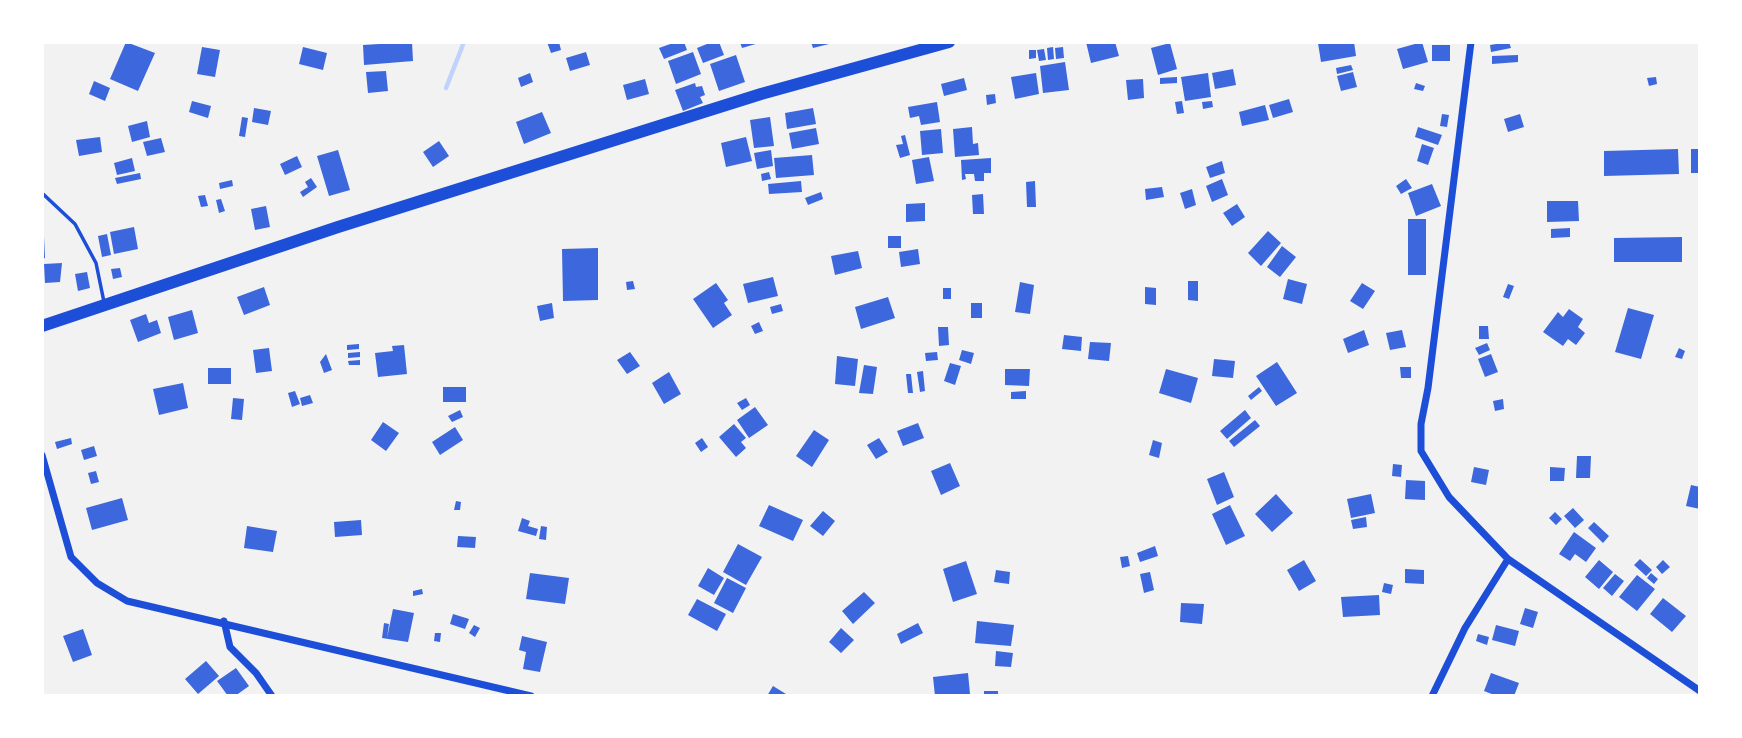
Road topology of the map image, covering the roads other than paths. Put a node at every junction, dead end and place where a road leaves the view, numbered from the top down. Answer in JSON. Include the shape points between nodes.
{"nodes":[{"id":1,"x":949,"y":42,"type":"edge"},
{"id":2,"x":1471,"y":42,"type":"edge"},
{"id":3,"x":42,"y":193,"type":"edge"},
{"id":4,"x":104,"y":304,"type":"junction"},
{"id":5,"x":42,"y":326,"type":"edge"},
{"id":6,"x":42,"y":455,"type":"edge"},
{"id":7,"x":1508,"y":559,"type":"junction"},
{"id":8,"x":224,"y":621,"type":"junction"},
{"id":9,"x":1700,"y":691,"type":"edge"},
{"id":10,"x":272,"y":696,"type":"edge"},
{"id":11,"x":531,"y":696,"type":"edge"},
{"id":12,"x":1432,"y":696,"type":"edge"}],
"edges":[{"from":1,"to":4,"type":"main road","via":[[761,94]]},
{"from":2,"to":7,"type":"street","via":[[1421,451],[1449,497]]},
{"from":3,"to":4,"type":"lane","via":[[75,224],[96,262]]},
{"from":4,"to":5,"type":"main road"},
{"from":6,"to":8,"type":"street","via":[[71,557],[97,583],[127,601]]},
{"from":7,"to":9,"type":"street"},
{"from":7,"to":12,"type":"street","via":[[1465,628]]},
{"from":8,"to":10,"type":"street","via":[[230,647]]},
{"from":8,"to":11,"type":"street"}]}
